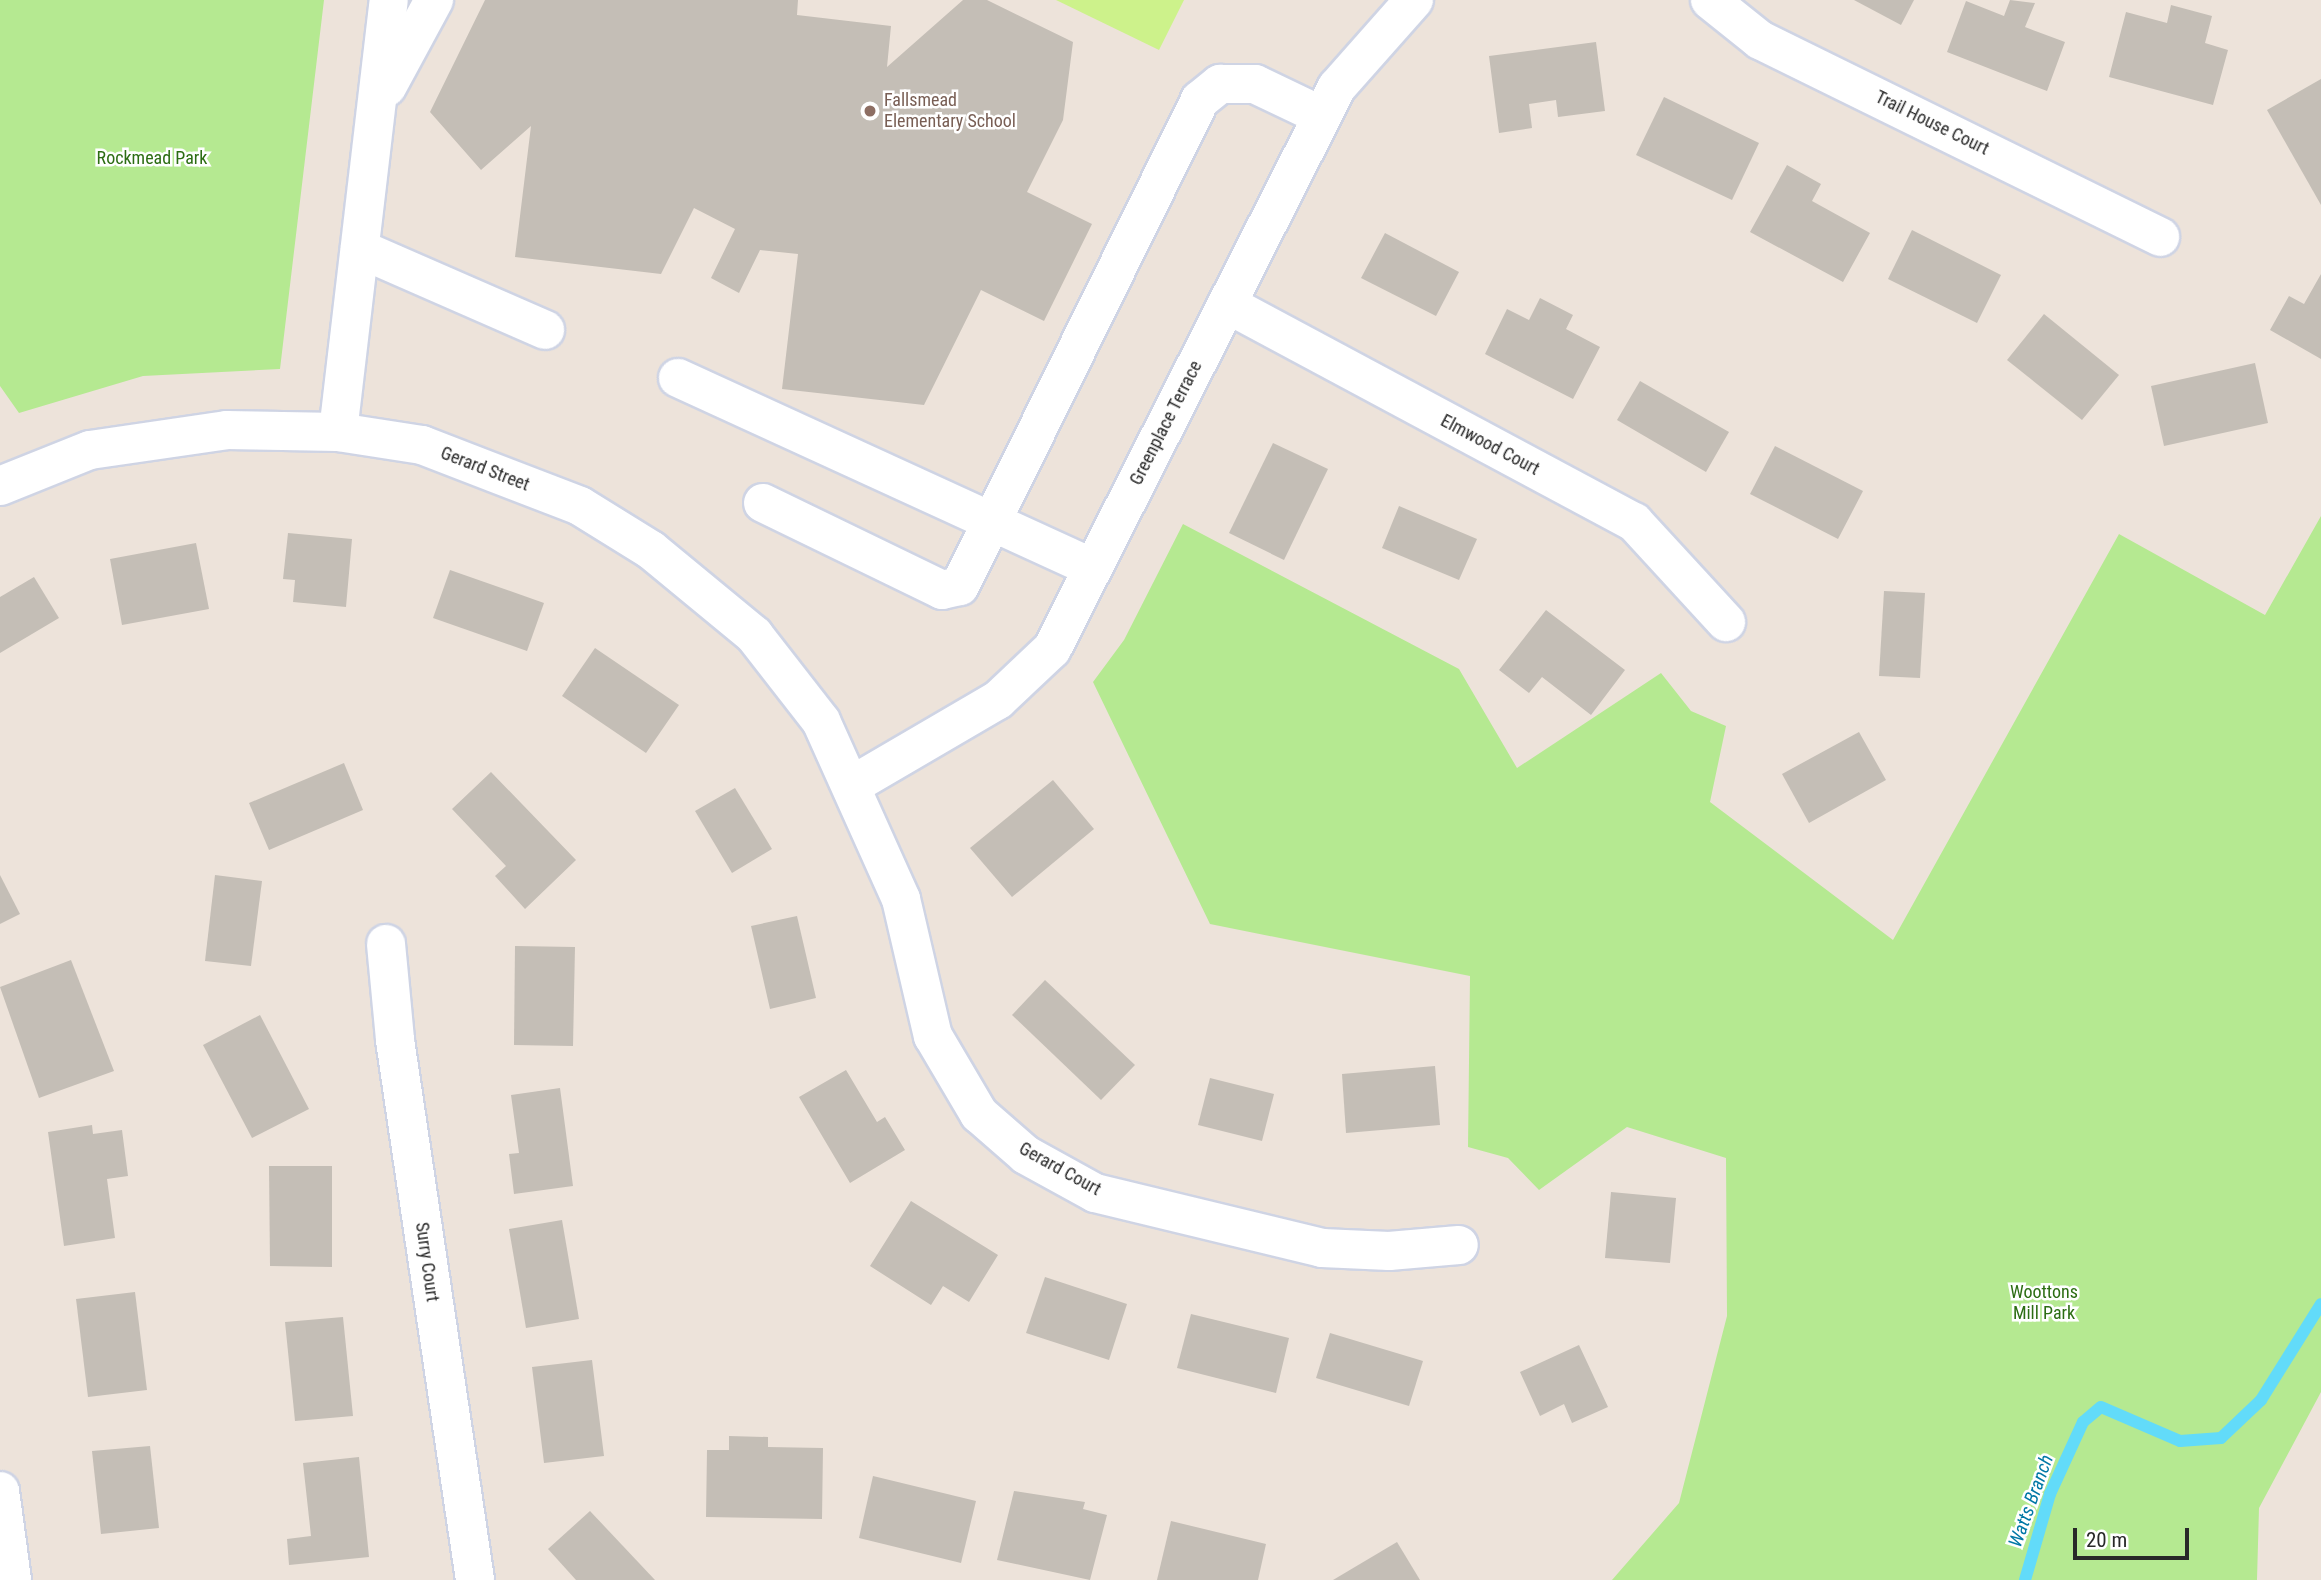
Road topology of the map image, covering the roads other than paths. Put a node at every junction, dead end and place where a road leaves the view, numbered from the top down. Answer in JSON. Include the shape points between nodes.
{"nodes":[{"id":1,"x":389,"y":0,"type":"edge"},
{"id":2,"x":434,"y":0,"type":"edge"},
{"id":3,"x":1414,"y":0,"type":"edge"},
{"id":4,"x":1710,"y":0,"type":"edge"},
{"id":5,"x":376,"y":107,"type":"junction"},
{"id":6,"x":1322,"y":116,"type":"junction"},
{"id":7,"x":2160,"y":237,"type":"dead end"},
{"id":8,"x":360,"y":249,"type":"junction"},
{"id":9,"x":1227,"y":304,"type":"junction"},
{"id":10,"x":545,"y":330,"type":"dead end"},
{"id":11,"x":678,"y":378,"type":"dead end"},
{"id":12,"x":338,"y":432,"type":"junction"},
{"id":13,"x":0,"y":486,"type":"edge"},
{"id":14,"x":763,"y":503,"type":"dead end"},
{"id":15,"x":996,"y":524,"type":"junction"},
{"id":16,"x":1093,"y":568,"type":"junction"},
{"id":17,"x":1726,"y":622,"type":"dead end"},
{"id":18,"x":854,"y":784,"type":"junction"},
{"id":19,"x":386,"y":944,"type":"dead end"},
{"id":20,"x":1458,"y":1245,"type":"dead end"},
{"id":21,"x":0,"y":1491,"type":"edge"},
{"id":22,"x":12,"y":1580,"type":"edge"},
{"id":23,"x":475,"y":1580,"type":"edge"}],
"edges":[{"from":1,"to":5,"type":"street"},
{"from":2,"to":5,"type":"street"},
{"from":3,"to":6,"type":"street","name":"Greenplace Terrace","via":[[1337,87]]},
{"from":4,"to":7,"type":"street","name":"Trail House Court","via":[[1760,40]]},
{"from":5,"to":8,"type":"street"},
{"from":6,"to":9,"type":"street","name":"Greenplace Terrace"},
{"from":6,"to":15,"type":"street","via":[[1255,84],[1220,84],[1200,100]]},
{"from":8,"to":10,"type":"street"},
{"from":8,"to":12,"type":"street"},
{"from":9,"to":16,"type":"street","name":"Greenplace Terrace"},
{"from":9,"to":17,"type":"street","name":"Elmwood Court","via":[[1634,522]]},
{"from":11,"to":15,"type":"street"},
{"from":12,"to":13,"type":"street","name":"Gerard Street","via":[[227,430],[90,450]]},
{"from":12,"to":18,"type":"street","name":"Gerard Street","via":[[434,450],[580,506],[651,550],[754,635],[821,721]]},
{"from":14,"to":15,"type":"street","via":[[942,590],[960,586]]},
{"from":15,"to":16,"type":"street"},
{"from":16,"to":18,"type":"street","name":"Greenplace Terrace","via":[[1052,649],[998,700]]},
{"from":18,"to":20,"type":"street","name":"Gerard Court","via":[[901,899],[933,1036],[979,1114],[1026,1155],[1095,1192],[1322,1248]]},
{"from":19,"to":23,"type":"street","name":"Surry Court","via":[[395,1040]]},
{"from":21,"to":22,"type":"street"}]}
